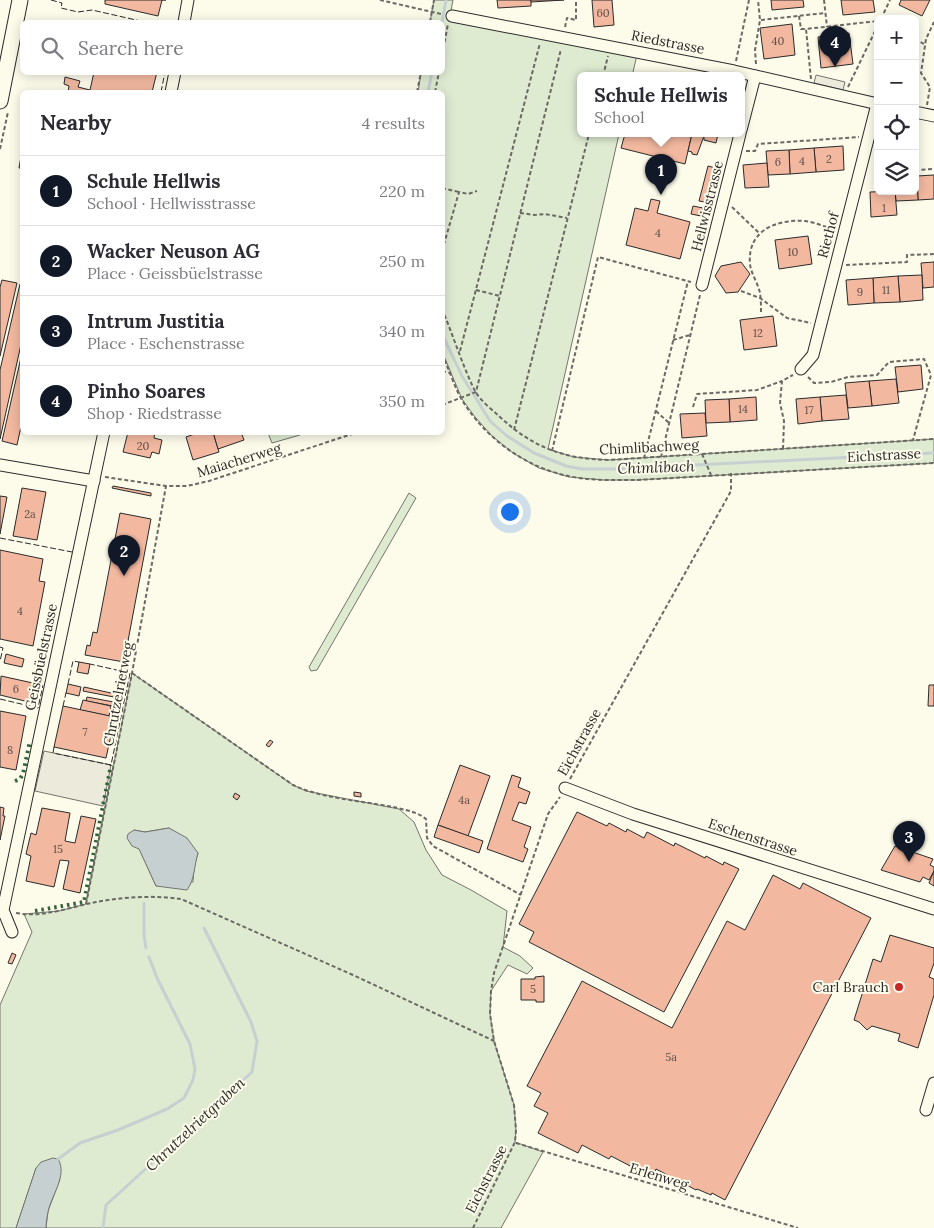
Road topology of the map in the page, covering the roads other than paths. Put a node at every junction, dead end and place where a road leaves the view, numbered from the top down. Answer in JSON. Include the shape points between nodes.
{"nodes":[{"id":1,"x":20,"y":0,"type":"edge"},
{"id":2,"x":188,"y":0,"type":"edge"},
{"id":3,"x":451,"y":16,"type":"road end"},
{"id":4,"x":184,"y":20,"type":"edge"},
{"id":5,"x":738,"y":72,"type":"edge"},
{"id":6,"x":745,"y":74,"type":"edge"},
{"id":7,"x":174,"y":75,"type":"edge"},
{"id":8,"x":756,"y":76,"type":"junction"},
{"id":9,"x":171,"y":90,"type":"edge"},
{"id":10,"x":0,"y":101,"type":"edge"},
{"id":11,"x":874,"y":103,"type":"edge"},
{"id":12,"x":878,"y":105,"type":"edge"},
{"id":13,"x":745,"y":116,"type":"edge"},
{"id":14,"x":739,"y":137,"type":"edge"},
{"id":15,"x":702,"y":285,"type":"road end"},
{"id":16,"x":802,"y":370,"type":"road end"},
{"id":17,"x":103,"y":435,"type":"edge"},
{"id":18,"x":0,"y":465,"type":"edge"},
{"id":19,"x":94,"y":481,"type":"junction"},
{"id":20,"x":565,"y":788,"type":"road end"},
{"id":21,"x":934,"y":909,"type":"edge"},
{"id":22,"x":12,"y":932,"type":"dead end"},
{"id":23,"x":934,"y":1083,"type":"edge"},
{"id":24,"x":926,"y":1110,"type":"dead end"}],
"edges":[{"from":1,"to":10,"type":"main road"},
{"from":2,"to":4,"type":"street"},
{"from":3,"to":5,"type":"street","name":"Riedstrasse"},
{"from":6,"to":8,"type":"street","name":"Riedstrasse"},
{"from":7,"to":9,"type":"street"},
{"from":8,"to":11,"type":"street","name":"Riedstrasse"},
{"from":8,"to":13,"type":"street"},
{"from":12,"to":16,"type":"street","name":"Riethof","via":[[813,355]]},
{"from":14,"to":15,"type":"street","name":"Hellwisstrasse"},
{"from":17,"to":19,"type":"street","name":"Geissbüelstrasse"},
{"from":18,"to":19,"type":"street"},
{"from":19,"to":22,"type":"street","name":"Geissbüelstrasse","via":[[3,910]]},
{"from":20,"to":21,"type":"street","name":"Eschenstrasse","via":[[633,814]]},
{"from":23,"to":24,"type":"street"}]}
